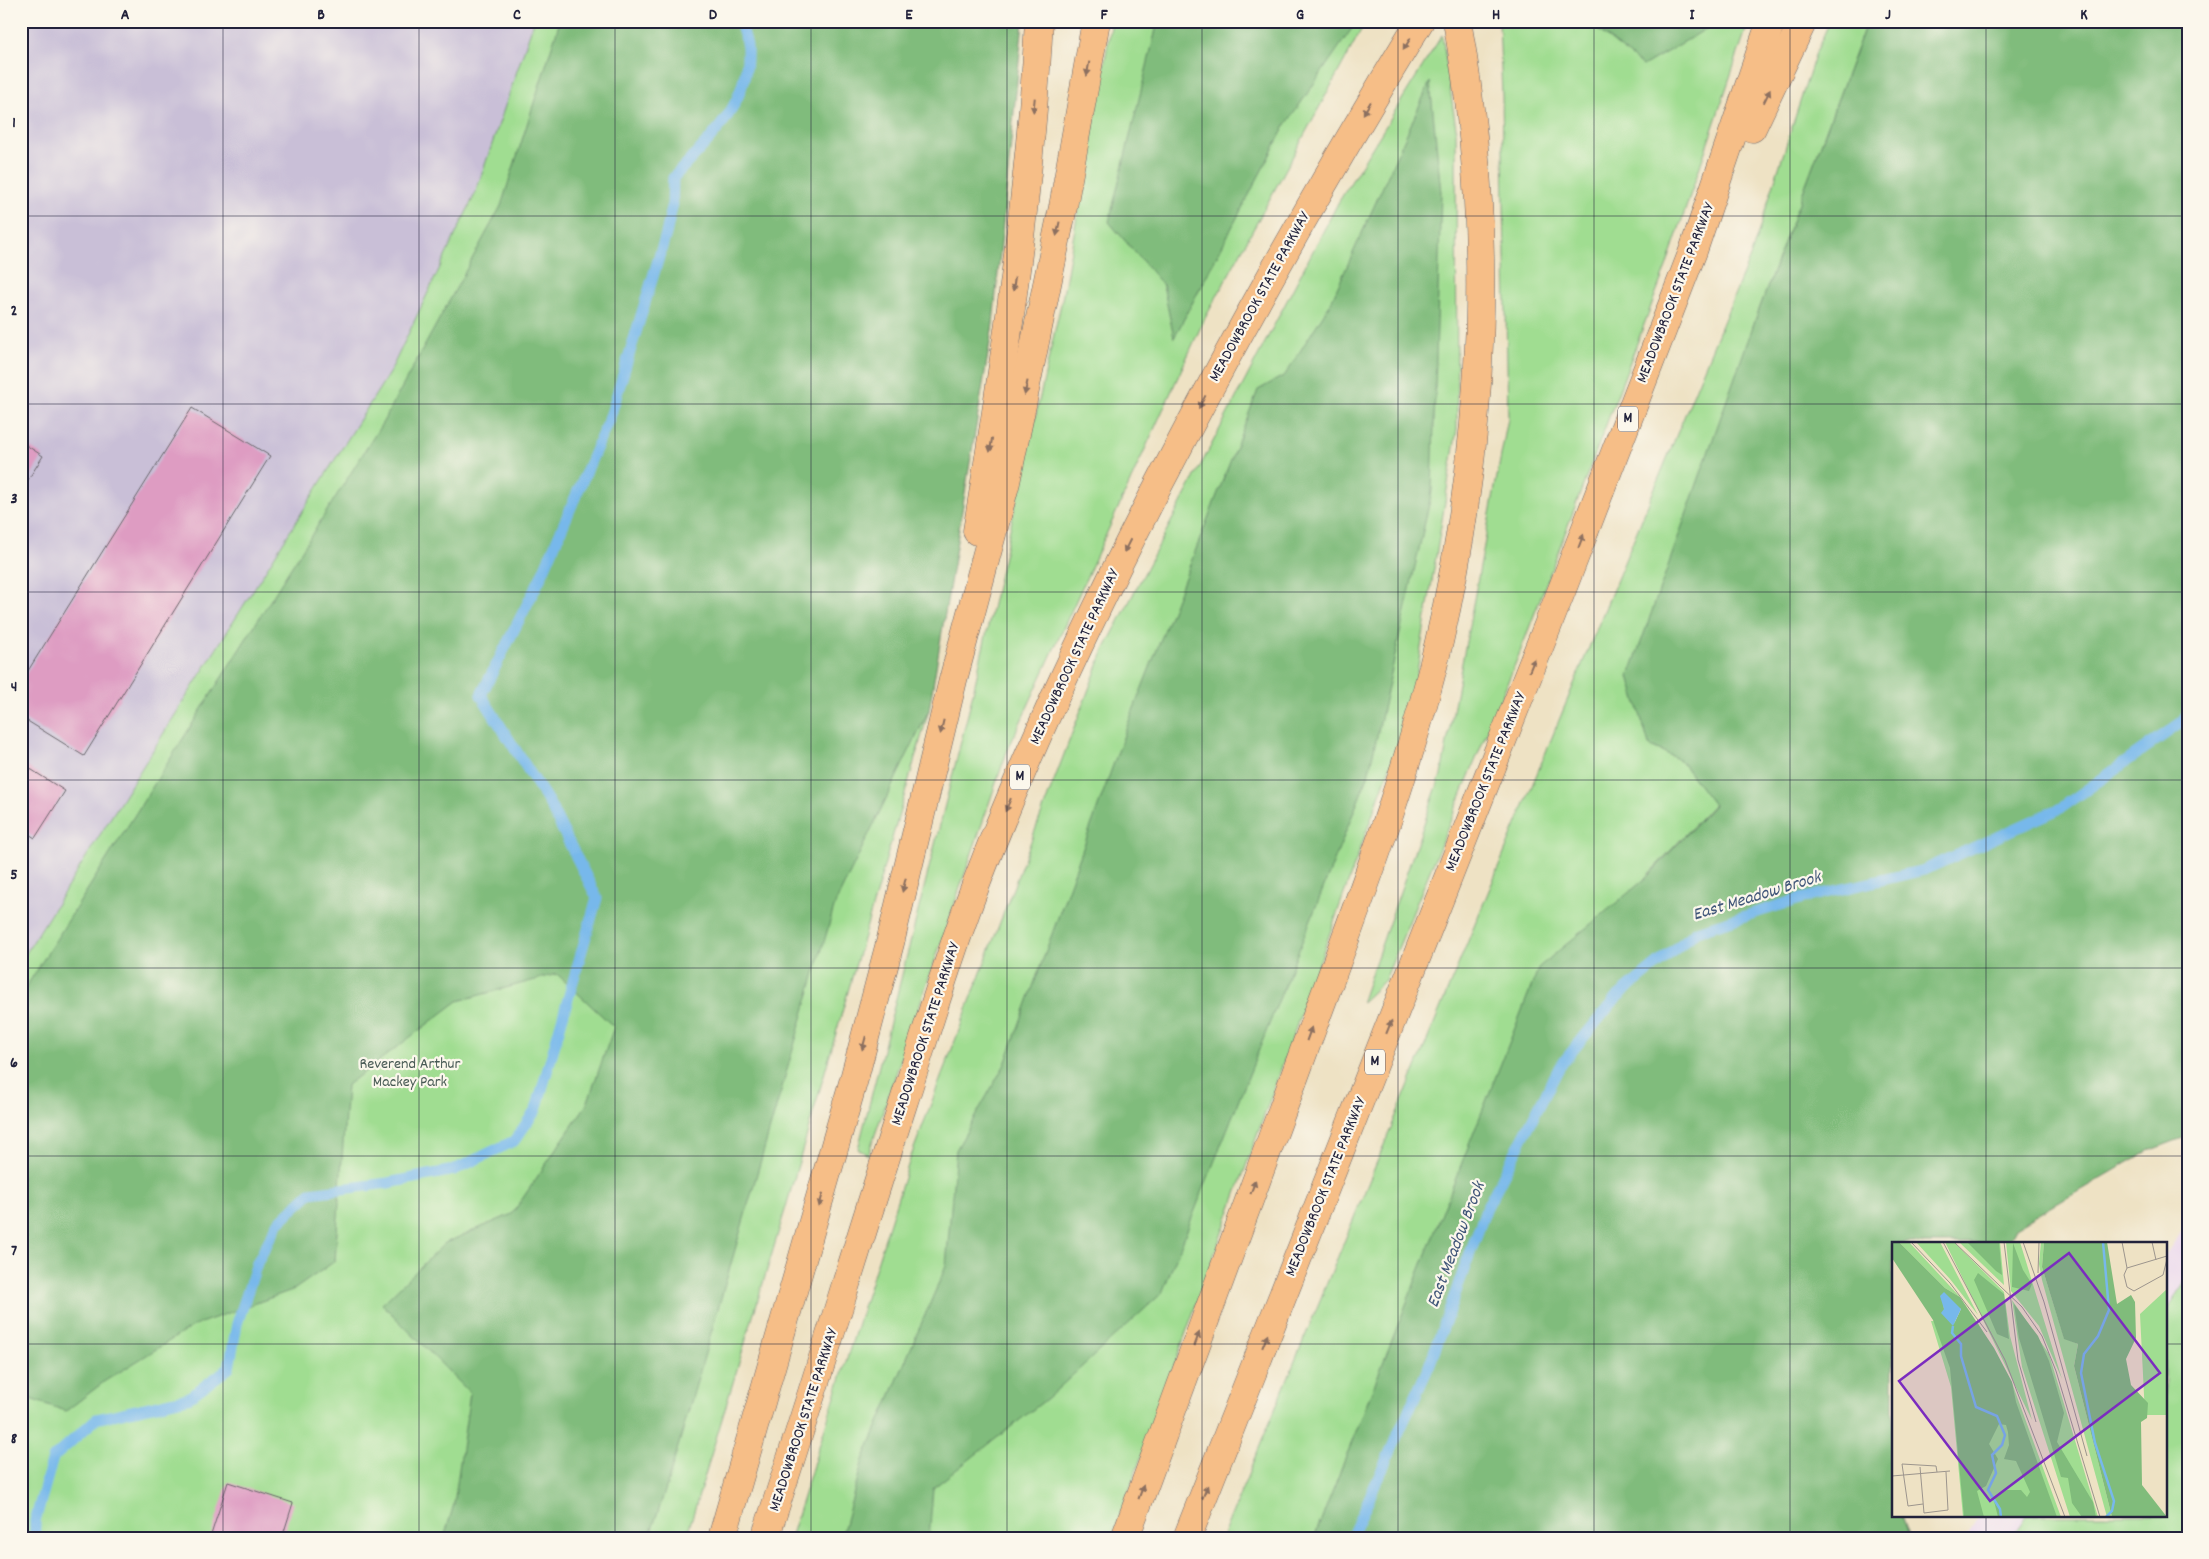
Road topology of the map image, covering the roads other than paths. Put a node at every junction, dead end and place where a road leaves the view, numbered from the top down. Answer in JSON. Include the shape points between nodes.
{"nodes":[{"id":1,"x":1039,"y":21,"type":"edge"},
{"id":2,"x":1096,"y":21,"type":"edge"},
{"id":3,"x":1420,"y":21,"type":"edge"},
{"id":4,"x":1457,"y":21,"type":"edge"},
{"id":5,"x":1771,"y":21,"type":"edge"},
{"id":6,"x":1803,"y":21,"type":"edge"},
{"id":7,"x":1693,"y":251,"type":"junction"},
{"id":8,"x":953,"y":680,"type":"junction"},
{"id":9,"x":722,"y":1538,"type":"edge"},
{"id":10,"x":765,"y":1538,"type":"edge"},
{"id":11,"x":1125,"y":1538,"type":"edge"},
{"id":12,"x":1187,"y":1538,"type":"edge"}],
"edges":[{"from":1,"to":8,"type":"highway","one_way":true,"via":[[1036,90],[1004,362]]},
{"from":2,"to":8,"type":"highway","one_way":true,"via":[[1063,207],[1006,482]]},
{"from":3,"to":10,"type":"highway","name":"MEADOWBROOK STATE PARKWAY","number":"M","one_way":true,"via":[[1343,147],[1201,403],[1116,568],[1003,816],[930,1018]]},
{"from":11,"to":4,"type":"highway","one_way":true,"via":[[1363,892],[1403,772],[1439,641],[1471,455],[1480,322],[1476,152]]},
{"from":5,"to":7,"type":"highway","name":"MEADOWBROOK STATE PARKWAY","number":"M"},
{"from":7,"to":6,"type":"highway","one_way":true},
{"from":12,"to":7,"type":"highway","name":"MEADOWBROOK STATE PARKWAY","number":"M","one_way":true},
{"from":8,"to":9,"type":"highway","one_way":true,"via":[[854,1079]]}]}
